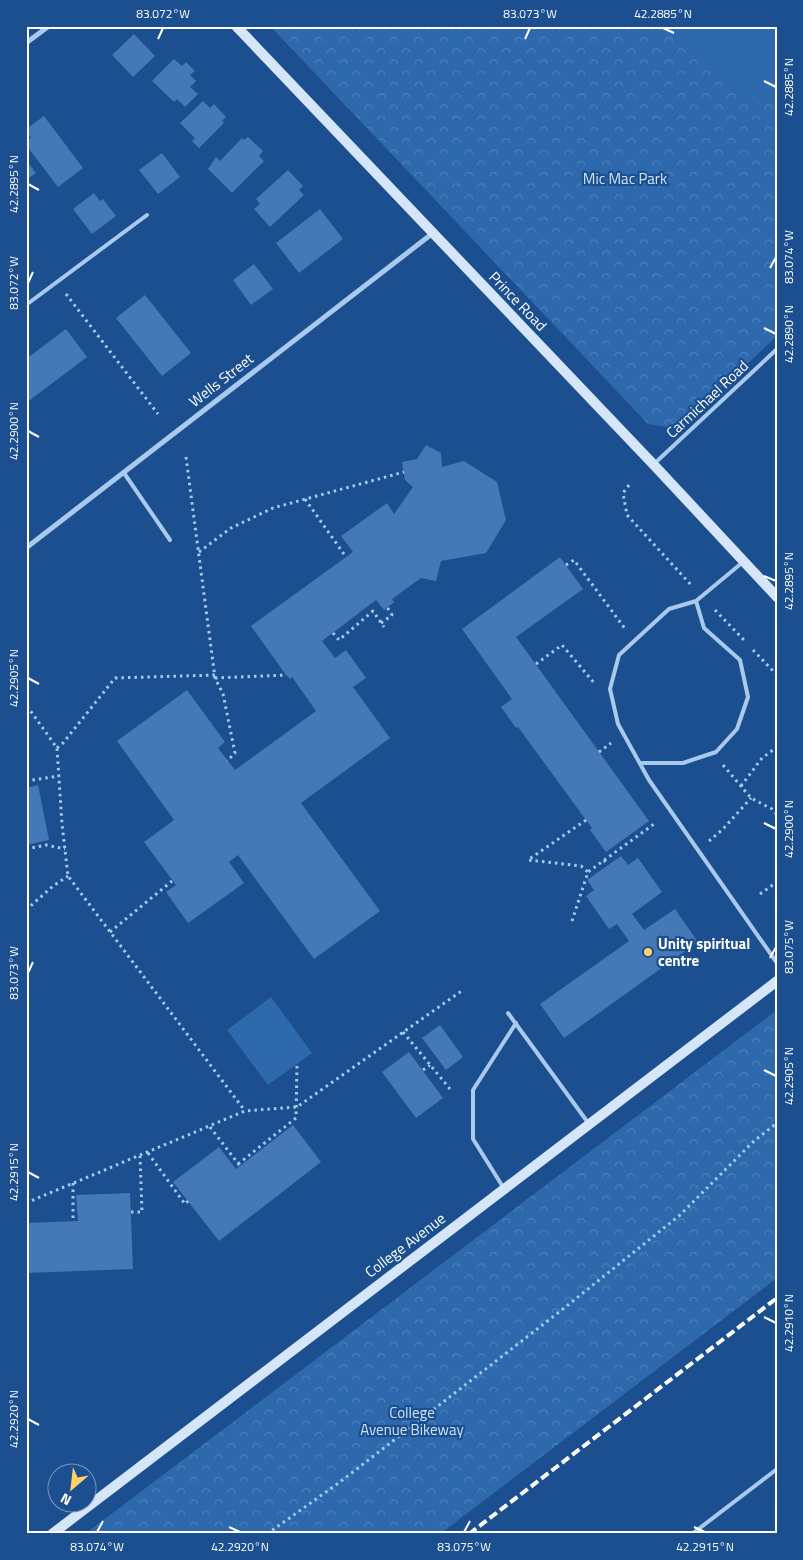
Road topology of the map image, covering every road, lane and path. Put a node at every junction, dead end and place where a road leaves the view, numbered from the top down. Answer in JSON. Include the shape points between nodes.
{"nodes":[{"id":1,"x":50,"y":26,"type":"edge"},
{"id":2,"x":236,"y":26,"type":"edge"},
{"id":3,"x":26,"y":43,"type":"edge"},
{"id":4,"x":146,"y":215,"type":"dead end"},
{"id":5,"x":433,"y":233,"type":"junction"},
{"id":6,"x":57,"y":282,"type":"junction"},
{"id":7,"x":26,"y":305,"type":"edge"},
{"id":8,"x":777,"y":349,"type":"edge"},
{"id":9,"x":158,"y":414,"type":"dead end"},
{"id":10,"x":186,"y":457,"type":"dead end"},
{"id":11,"x":653,"y":464,"type":"junction"},
{"id":12,"x":404,"y":472,"type":"dead end"},
{"id":13,"x":124,"y":473,"type":"junction"},
{"id":14,"x":305,"y":500,"type":"junction"},
{"id":15,"x":170,"y":540,"type":"dead end"},
{"id":16,"x":26,"y":548,"type":"edge"},
{"id":17,"x":198,"y":552,"type":"junction"},
{"id":18,"x":346,"y":557,"type":"dead end"},
{"id":19,"x":743,"y":561,"type":"junction"},
{"id":20,"x":566,"y":565,"type":"dead end"},
{"id":21,"x":777,"y":597,"type":"edge"},
{"id":22,"x":696,"y":601,"type":"junction"},
{"id":23,"x":387,"y":607,"type":"dead end"},
{"id":24,"x":382,"y":623,"type":"junction"},
{"id":25,"x":384,"y":627,"type":"dead end"},
{"id":26,"x":334,"y":633,"type":"dead end"},
{"id":27,"x":629,"y":635,"type":"dead end"},
{"id":28,"x":536,"y":664,"type":"dead end"},
{"id":29,"x":286,"y":675,"type":"dead end"},
{"id":30,"x":215,"y":677,"type":"junction"},
{"id":31,"x":596,"y":685,"type":"dead end"},
{"id":32,"x":27,"y":706,"type":"edge"},
{"id":33,"x":616,"y":740,"type":"dead end"},
{"id":34,"x":777,"y":747,"type":"edge"},
{"id":35,"x":57,"y":748,"type":"junction"},
{"id":36,"x":599,"y":752,"type":"dead end"},
{"id":37,"x":720,"y":760,"type":"dead end"},
{"id":38,"x":227,"y":761,"type":"dead end"},
{"id":39,"x":640,"y":763,"type":"junction"},
{"id":40,"x":59,"y":776,"type":"junction"},
{"id":41,"x":26,"y":781,"type":"edge"},
{"id":42,"x":741,"y":786,"type":"junction"},
{"id":43,"x":751,"y":798,"type":"junction"},
{"id":44,"x":777,"y":815,"type":"edge"},
{"id":45,"x":586,"y":820,"type":"dead end"},
{"id":46,"x":654,"y":824,"type":"dead end"},
{"id":47,"x":705,"y":844,"type":"dead end"},
{"id":48,"x":27,"y":847,"type":"edge"},
{"id":49,"x":65,"y":849,"type":"junction"},
{"id":50,"x":604,"y":860,"type":"junction"},
{"id":51,"x":608,"y":865,"type":"dead end"},
{"id":52,"x":588,"y":872,"type":"junction"},
{"id":53,"x":68,"y":876,"type":"junction"},
{"id":54,"x":172,"y":881,"type":"dead end"},
{"id":55,"x":777,"y":882,"type":"edge"},
{"id":56,"x":760,"y":894,"type":"dead end"},
{"id":57,"x":26,"y":910,"type":"edge"},
{"id":58,"x":572,"y":921,"type":"dead end"},
{"id":59,"x":110,"y":932,"type":"junction"},
{"id":60,"x":777,"y":964,"type":"edge"},
{"id":61,"x":777,"y":981,"type":"edge"},
{"id":62,"x":463,"y":990,"type":"dead end"},
{"id":63,"x":508,"y":1013,"type":"dead end"},
{"id":64,"x":516,"y":1023,"type":"junction"},
{"id":65,"x":403,"y":1032,"type":"junction"},
{"id":66,"x":297,"y":1064,"type":"dead end"},
{"id":67,"x":430,"y":1065,"type":"junction"},
{"id":68,"x":423,"y":1070,"type":"dead end"},
{"id":69,"x":450,"y":1089,"type":"dead end"},
{"id":70,"x":297,"y":1107,"type":"junction"},
{"id":71,"x":245,"y":1111,"type":"junction"},
{"id":72,"x":777,"y":1123,"type":"edge"},
{"id":73,"x":589,"y":1124,"type":"junction"},
{"id":74,"x":210,"y":1127,"type":"junction"},
{"id":75,"x":148,"y":1153,"type":"junction"},
{"id":76,"x":140,"y":1156,"type":"junction"},
{"id":77,"x":73,"y":1184,"type":"junction"},
{"id":78,"x":504,"y":1189,"type":"junction"},
{"id":79,"x":188,"y":1201,"type":"dead end"},
{"id":80,"x":26,"y":1203,"type":"edge"},
{"id":81,"x":131,"y":1212,"type":"dead end"},
{"id":82,"x":73,"y":1221,"type":"dead end"},
{"id":83,"x":777,"y":1469,"type":"edge"},
{"id":84,"x":52,"y":1534,"type":"edge"},
{"id":85,"x":267,"y":1534,"type":"edge"},
{"id":86,"x":692,"y":1534,"type":"edge"}],
"edges":[{"from":1,"to":3,"type":"street"},
{"from":2,"to":5,"type":"street","name":"Prince Road"},
{"from":4,"to":6,"type":"lane"},
{"from":5,"to":11,"type":"street","name":"Prince Road"},
{"from":5,"to":13,"type":"street","name":"Wells Street"},
{"from":6,"to":7,"type":"lane"},
{"from":6,"to":9,"type":"path"},
{"from":8,"to":11,"type":"lane","name":"Carmichael Road"},
{"from":10,"to":17,"type":"path"},
{"from":11,"to":19,"type":"street","name":"Prince Road"},
{"from":12,"to":14,"type":"path"},
{"from":13,"to":15,"type":"lane"},
{"from":13,"to":16,"type":"street","name":"Wells Street"},
{"from":14,"to":17,"type":"path","via":[[273,508],[231,528]]},
{"from":14,"to":18,"type":"path"},
{"from":17,"to":30,"type":"path"},
{"from":19,"to":21,"type":"street","name":"Prince Road"},
{"from":19,"to":22,"type":"lane"},
{"from":20,"to":27,"type":"path","via":[[574,560]]},
{"from":22,"to":39,"type":"lane","via":[[669,610],[619,655],[610,689],[618,724]]},
{"from":22,"to":39,"type":"lane","via":[[704,628],[740,660],[748,696],[738,729],[716,752],[683,763]]},
{"from":23,"to":24,"type":"path","via":[[392,614]]},
{"from":24,"to":25,"type":"path"},
{"from":24,"to":26,"type":"path","via":[[373,611],[339,640]]},
{"from":28,"to":31,"type":"path","via":[[562,645]]},
{"from":29,"to":30,"type":"path"},
{"from":30,"to":35,"type":"path","via":[[115,678]]},
{"from":30,"to":38,"type":"path","via":[[223,694],[235,753]]},
{"from":32,"to":35,"type":"path"},
{"from":33,"to":36,"type":"path"},
{"from":34,"to":42,"type":"path","via":[[762,758]]},
{"from":35,"to":40,"type":"path"},
{"from":37,"to":42,"type":"path"},
{"from":39,"to":60,"type":"lane"},
{"from":40,"to":41,"type":"path"},
{"from":40,"to":49,"type":"path"},
{"from":42,"to":43,"type":"path"},
{"from":43,"to":44,"type":"path"},
{"from":43,"to":47,"type":"path"},
{"from":45,"to":52,"type":"path","via":[[528,860],[581,866]]},
{"from":46,"to":50,"type":"path"},
{"from":48,"to":49,"type":"path","via":[[46,845]]},
{"from":49,"to":53,"type":"path"},
{"from":50,"to":51,"type":"path"},
{"from":50,"to":52,"type":"path"},
{"from":52,"to":58,"type":"path"},
{"from":53,"to":57,"type":"path"},
{"from":53,"to":59,"type":"path"},
{"from":54,"to":59,"type":"path"},
{"from":55,"to":56,"type":"path"},
{"from":59,"to":71,"type":"path"},
{"from":61,"to":73,"type":"street","name":"College Avenue"},
{"from":62,"to":65,"type":"path"},
{"from":63,"to":64,"type":"lane"},
{"from":64,"to":73,"type":"lane"},
{"from":64,"to":78,"type":"lane","via":[[473,1090],[473,1140]]},
{"from":65,"to":67,"type":"path"},
{"from":65,"to":70,"type":"path"},
{"from":66,"to":70,"type":"path"},
{"from":67,"to":68,"type":"path"},
{"from":67,"to":69,"type":"path"},
{"from":70,"to":71,"type":"path"},
{"from":70,"to":74,"type":"path","via":[[296,1118],[239,1165]]},
{"from":71,"to":74,"type":"path"},
{"from":72,"to":85,"type":"path","via":[[754,1140],[680,1215],[340,1482]]},
{"from":73,"to":78,"type":"street","name":"College Avenue"},
{"from":74,"to":75,"type":"path"},
{"from":75,"to":76,"type":"path"},
{"from":75,"to":79,"type":"path","via":[[185,1204]]},
{"from":76,"to":77,"type":"path"},
{"from":76,"to":81,"type":"path","via":[[142,1212]]},
{"from":77,"to":80,"type":"path"},
{"from":77,"to":82,"type":"path"},
{"from":78,"to":84,"type":"street","name":"College Avenue"},
{"from":83,"to":86,"type":"lane"}]}
